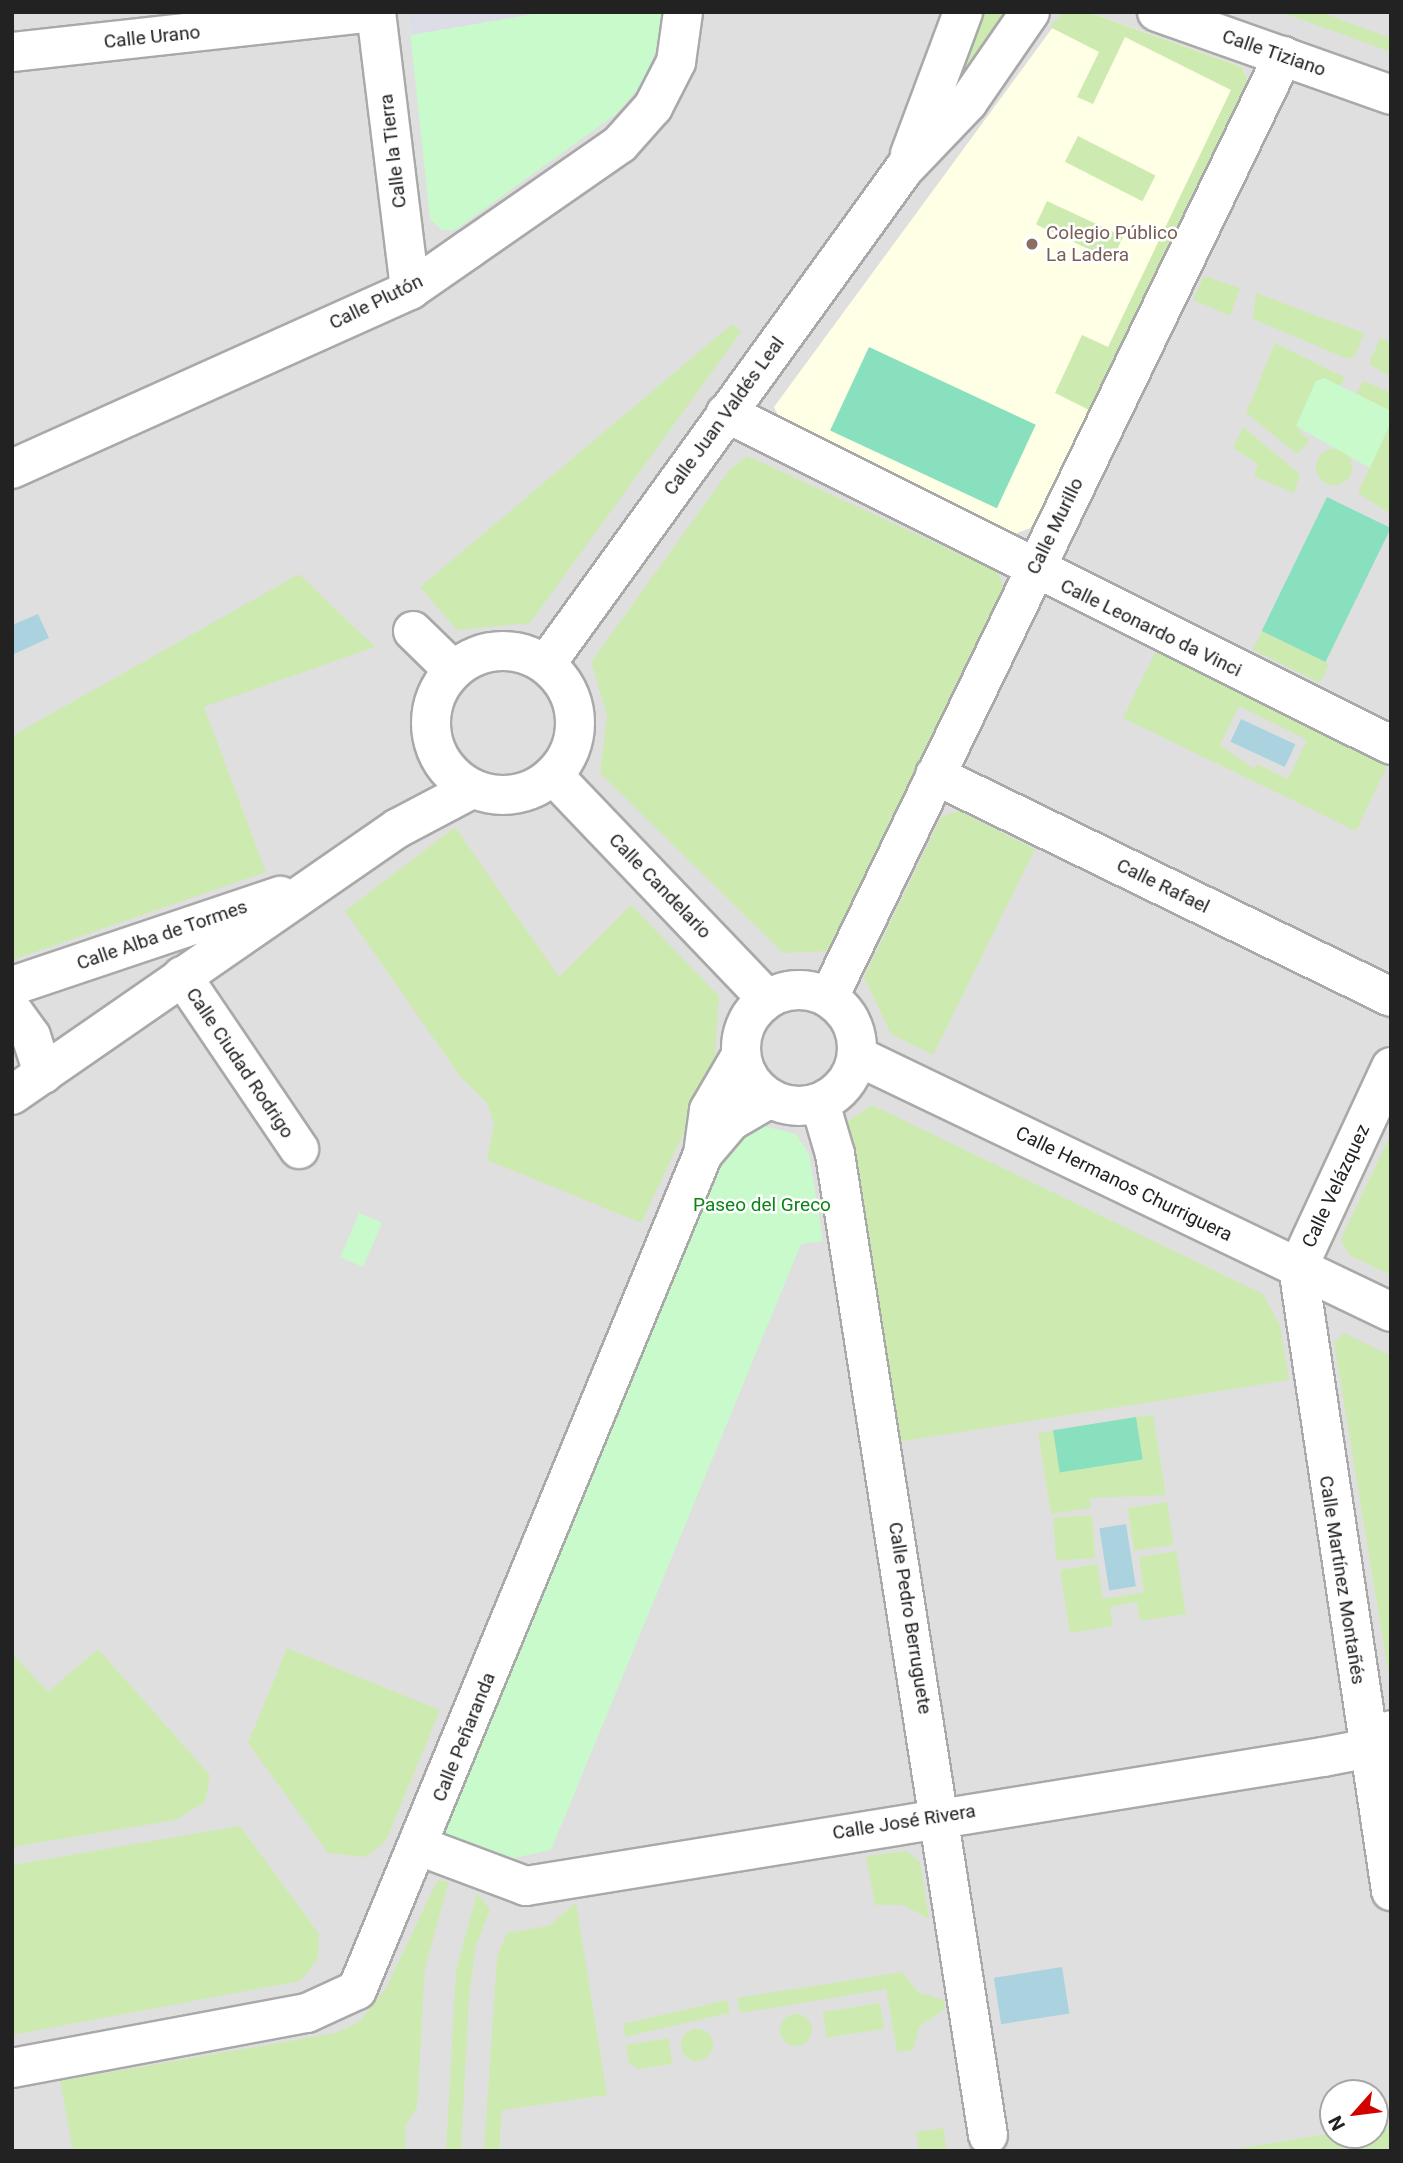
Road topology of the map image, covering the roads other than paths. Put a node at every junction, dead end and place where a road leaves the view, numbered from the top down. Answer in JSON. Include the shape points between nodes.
{"nodes":[{"id":1,"x":376,"y":12,"type":"edge"},
{"id":2,"x":683,"y":12,"type":"edge"},
{"id":3,"x":963,"y":12,"type":"edge"},
{"id":4,"x":1030,"y":12,"type":"edge"},
{"id":5,"x":1157,"y":12,"type":"edge"},
{"id":6,"x":12,"y":52,"type":"edge"},
{"id":7,"x":1283,"y":56,"type":"junction"},
{"id":8,"x":1391,"y":95,"type":"edge"},
{"id":9,"x":904,"y":169,"type":"junction"},
{"id":10,"x":410,"y":290,"type":"junction"},
{"id":11,"x":726,"y":413,"type":"junction"},
{"id":12,"x":12,"y":469,"type":"edge"},
{"id":13,"x":1035,"y":569,"type":"junction"},
{"id":14,"x":413,"y":631,"type":"dead end"},
{"id":15,"x":546,"y":664,"type":"junction"},
{"id":16,"x":453,"y":670,"type":"junction"},
{"id":17,"x":1391,"y":745,"type":"edge"},
{"id":18,"x":440,"y":760,"type":"junction"},
{"id":19,"x":553,"y":775,"type":"junction"},
{"id":20,"x":935,"y":775,"type":"junction"},
{"id":21,"x":472,"y":789,"type":"junction"},
{"id":22,"x":398,"y":828,"type":"junction"},
{"id":23,"x":313,"y":887,"type":"junction"},
{"id":24,"x":182,"y":976,"type":"junction"},
{"id":25,"x":12,"y":986,"type":"edge"},
{"id":26,"x":829,"y":997,"type":"junction"},
{"id":27,"x":1391,"y":997,"type":"edge"},
{"id":28,"x":766,"y":998,"type":"junction"},
{"id":29,"x":12,"y":1010,"type":"edge"},
{"id":30,"x":740,"y":1056,"type":"junction"},
{"id":31,"x":857,"y":1056,"type":"junction"},
{"id":32,"x":1391,"y":1066,"type":"edge"},
{"id":33,"x":27,"y":1084,"type":"edge"},
{"id":34,"x":769,"y":1099,"type":"junction"},
{"id":35,"x":820,"y":1103,"type":"junction"},
{"id":36,"x":299,"y":1149,"type":"dead end"},
{"id":37,"x":703,"y":1154,"type":"junction"},
{"id":38,"x":1298,"y":1267,"type":"junction"},
{"id":39,"x":1391,"y":1312,"type":"edge"},
{"id":40,"x":1378,"y":1740,"type":"edge"},
{"id":41,"x":939,"y":1816,"type":"junction"},
{"id":42,"x":419,"y":1846,"type":"junction"},
{"id":43,"x":1391,"y":1891,"type":"edge"},
{"id":44,"x":12,"y":2068,"type":"edge"},
{"id":45,"x":988,"y":2135,"type":"dead end"}],
"edges":[{"from":1,"to":6,"type":"street","name":"Calle Urano"},
{"from":1,"to":10,"type":"street","name":"Calle la Tierra"},
{"from":2,"to":10,"type":"street","name":"Calle Plutón","via":[[676,62],[653,107],[620,144]]},
{"from":3,"to":9,"type":"street","name":"Calle Juan Valdés Leal"},
{"from":4,"to":9,"type":"street","name":"Calle Juan Valdés Leal","via":[[968,102]]},
{"from":5,"to":7,"type":"street","name":"Calle Tiziano"},
{"from":7,"to":8,"type":"street","name":"Calle Tiziano"},
{"from":7,"to":13,"type":"street","name":"Calle Murillo"},
{"from":9,"to":11,"type":"street","name":"Calle Juan Valdés Leal"},
{"from":10,"to":12,"type":"street","name":"Calle Plutón"},
{"from":11,"to":13,"type":"street","name":"Calle Leonardo da Vinci","via":[[997,544]]},
{"from":11,"to":15,"type":"street","name":"Calle Juan Valdés Leal"},
{"from":13,"to":17,"type":"street","name":"Calle Leonardo da Vinci"},
{"from":13,"to":20,"type":"street","name":"Calle Murillo"},
{"from":14,"to":16,"type":"street"},
{"from":15,"to":16,"type":"street","via":[[516,650],[482,652]]},
{"from":15,"to":19,"type":"street","via":[[567,688],[576,718],[571,749]]},
{"from":16,"to":18,"type":"street","via":[[435,697],[430,729]]},
{"from":18,"to":21,"type":"street"},
{"from":18,"to":22,"type":"street","name":"Calle Ciudad Rodrigo"},
{"from":19,"to":21,"type":"street","via":[[514,795]]},
{"from":19,"to":28,"type":"street","name":"Calle Candelario"},
{"from":20,"to":26,"type":"street","name":"Calle Murillo"},
{"from":20,"to":27,"type":"street","name":"Calle Rafael"},
{"from":21,"to":22,"type":"street","name":"Calle Ciudad Rodrigo"},
{"from":22,"to":23,"type":"street","name":"Calle Ciudad Rodrigo"},
{"from":23,"to":24,"type":"street","name":"Calle Ciudad Rodrigo"},
{"from":23,"to":25,"type":"street","name":"Calle Alba de Tormes"},
{"from":24,"to":33,"type":"street","name":"Calle Ciudad Rodrigo"},
{"from":24,"to":36,"type":"street","name":"Calle Ciudad Rodrigo"},
{"from":26,"to":28,"type":"street","via":[[808,989]]},
{"from":26,"to":31,"type":"street","via":[[851,1023]]},
{"from":28,"to":30,"type":"street","via":[[744,1023]]},
{"from":29,"to":33,"type":"street","via":[[31,1036]]},
{"from":30,"to":34,"type":"street","via":[[750,1081]]},
{"from":30,"to":37,"type":"street","name":"Calle Peñaranda","via":[[709,1110]]},
{"from":31,"to":35,"type":"street","via":[[844,1084]]},
{"from":31,"to":38,"type":"street","name":"Calle Hermanos Churriguera"},
{"from":32,"to":38,"type":"street","name":"Calle Velázquez"},
{"from":34,"to":35,"type":"street","via":[[794,1107]]},
{"from":34,"to":37,"type":"street","name":"Calle Peñaranda","via":[[731,1121]]},
{"from":35,"to":41,"type":"street","name":"Calle Pedro Berruguete","via":[[835,1154]]},
{"from":37,"to":42,"type":"street","name":"Calle Peñaranda"},
{"from":38,"to":39,"type":"street","name":"Calle Hermanos Churriguera"},
{"from":38,"to":40,"type":"street","name":"Calle Martínez Montañés"},
{"from":40,"to":41,"type":"street","name":"Calle José Rivera"},
{"from":40,"to":43,"type":"street","name":"Calle Martínez Montañés"},
{"from":41,"to":42,"type":"street","name":"Calle José Rivera","via":[[526,1886]]},
{"from":41,"to":45,"type":"street","name":"Calle Pedro Berruguete"},
{"from":42,"to":44,"type":"street","name":"Calle Peñaranda","via":[[357,1990],[334,2005]]}]}
